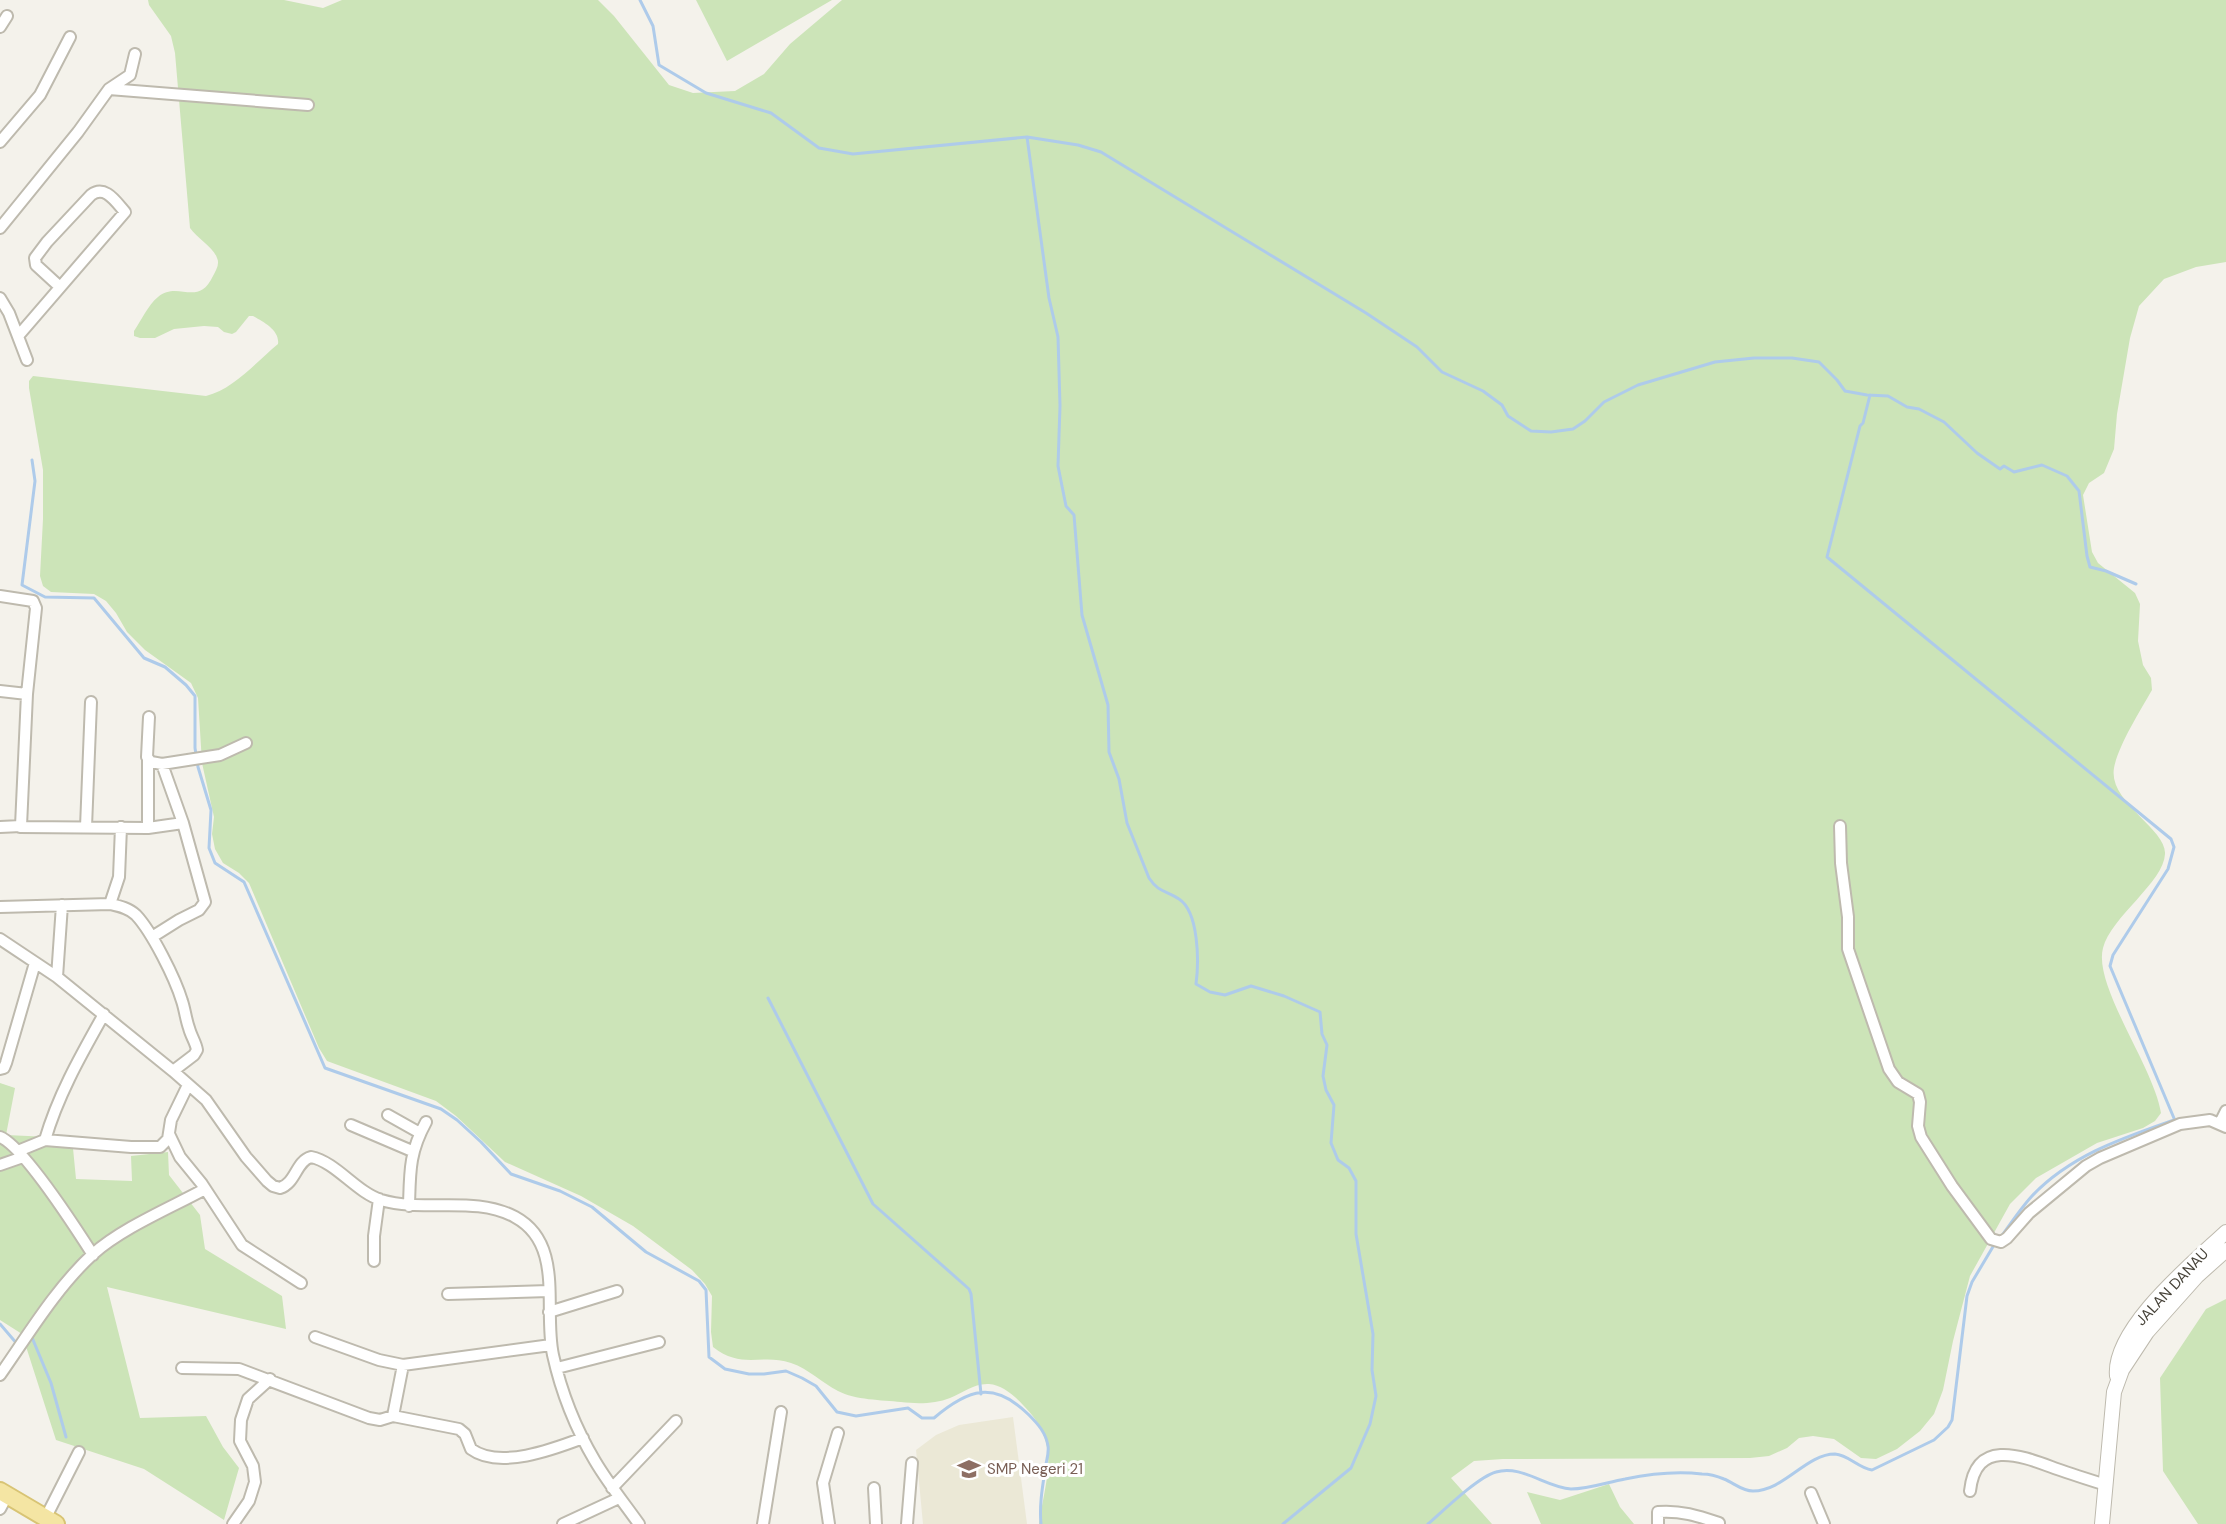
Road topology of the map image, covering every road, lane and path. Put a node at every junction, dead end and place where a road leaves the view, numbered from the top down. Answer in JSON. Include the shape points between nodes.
{"nodes":[{"id":1,"x":7,"y":16,"type":"dead end"},
{"id":2,"x":0,"y":27,"type":"edge"},
{"id":3,"x":70,"y":37,"type":"dead end"},
{"id":4,"x":135,"y":54,"type":"dead end"},
{"id":5,"x":109,"y":89,"type":"junction"},
{"id":6,"x":308,"y":105,"type":"dead end"},
{"id":7,"x":0,"y":142,"type":"edge"},
{"id":8,"x":0,"y":228,"type":"edge"},
{"id":9,"x":60,"y":287,"type":"junction"},
{"id":10,"x":0,"y":298,"type":"edge"},
{"id":11,"x":19,"y":335,"type":"junction"},
{"id":12,"x":27,"y":360,"type":"dead end"},
{"id":13,"x":0,"y":596,"type":"edge"},
{"id":14,"x":0,"y":691,"type":"edge"},
{"id":15,"x":27,"y":694,"type":"junction"},
{"id":16,"x":91,"y":702,"type":"dead end"},
{"id":17,"x":149,"y":717,"type":"dead end"},
{"id":18,"x":246,"y":743,"type":"dead end"},
{"id":19,"x":148,"y":760,"type":"junction"},
{"id":20,"x":162,"y":764,"type":"junction"},
{"id":21,"x":183,"y":823,"type":"junction"},
{"id":22,"x":1840,"y":825,"type":"dead end"},
{"id":23,"x":0,"y":827,"type":"edge"},
{"id":24,"x":20,"y":827,"type":"junction"},
{"id":25,"x":86,"y":827,"type":"junction"},
{"id":26,"x":121,"y":827,"type":"junction"},
{"id":27,"x":148,"y":828,"type":"junction"},
{"id":28,"x":110,"y":904,"type":"junction"},
{"id":29,"x":62,"y":905,"type":"junction"},
{"id":30,"x":0,"y":907,"type":"edge"},
{"id":31,"x":152,"y":937,"type":"junction"},
{"id":32,"x":0,"y":939,"type":"edge"},
{"id":33,"x":35,"y":963,"type":"junction"},
{"id":34,"x":57,"y":977,"type":"junction"},
{"id":35,"x":104,"y":1014,"type":"junction"},
{"id":36,"x":0,"y":1069,"type":"edge"},
{"id":37,"x":173,"y":1071,"type":"junction"},
{"id":38,"x":188,"y":1085,"type":"junction"},
{"id":39,"x":2226,"y":1111,"type":"edge"},
{"id":40,"x":388,"y":1115,"type":"dead end"},
{"id":41,"x":426,"y":1122,"type":"dead end"},
{"id":42,"x":351,"y":1125,"type":"dead end"},
{"id":43,"x":2223,"y":1125,"type":"edge"},
{"id":44,"x":420,"y":1133,"type":"junction"},
{"id":45,"x":169,"y":1134,"type":"junction"},
{"id":46,"x":0,"y":1137,"type":"edge"},
{"id":47,"x":45,"y":1140,"type":"junction"},
{"id":48,"x":412,"y":1151,"type":"junction"},
{"id":49,"x":21,"y":1154,"type":"junction"},
{"id":50,"x":0,"y":1165,"type":"edge"},
{"id":51,"x":205,"y":1189,"type":"junction"},
{"id":52,"x":379,"y":1199,"type":"junction"},
{"id":53,"x":409,"y":1206,"type":"junction"},
{"id":54,"x":2226,"y":1232,"type":"edge"},
{"id":55,"x":2226,"y":1250,"type":"edge"},
{"id":56,"x":93,"y":1254,"type":"junction"},
{"id":57,"x":374,"y":1260,"type":"dead end"},
{"id":58,"x":301,"y":1283,"type":"dead end"},
{"id":59,"x":549,"y":1291,"type":"junction"},
{"id":60,"x":617,"y":1291,"type":"dead end"},
{"id":61,"x":447,"y":1294,"type":"dead end"},
{"id":62,"x":549,"y":1312,"type":"junction"},
{"id":63,"x":315,"y":1337,"type":"dead end"},
{"id":64,"x":659,"y":1342,"type":"dead end"},
{"id":65,"x":551,"y":1345,"type":"junction"},
{"id":66,"x":403,"y":1365,"type":"junction"},
{"id":67,"x":182,"y":1368,"type":"dead end"},
{"id":68,"x":557,"y":1368,"type":"junction"},
{"id":69,"x":0,"y":1376,"type":"edge"},
{"id":70,"x":270,"y":1379,"type":"junction"},
{"id":71,"x":2118,"y":1381,"type":"junction"},
{"id":72,"x":782,"y":1412,"type":"dead end"},
{"id":73,"x":393,"y":1416,"type":"junction"},
{"id":74,"x":676,"y":1421,"type":"dead end"},
{"id":75,"x":838,"y":1433,"type":"dead end"},
{"id":76,"x":583,"y":1438,"type":"junction"},
{"id":77,"x":79,"y":1452,"type":"dead end"},
{"id":78,"x":912,"y":1463,"type":"dead end"},
{"id":79,"x":2106,"y":1485,"type":"junction"},
{"id":80,"x":612,"y":1488,"type":"junction"},
{"id":81,"x":874,"y":1488,"type":"dead end"},
{"id":82,"x":1970,"y":1491,"type":"dead end"},
{"id":83,"x":1811,"y":1493,"type":"dead end"},
{"id":84,"x":619,"y":1498,"type":"junction"},
{"id":85,"x":2,"y":1499,"type":"edge"},
{"id":86,"x":51,"y":1521,"type":"edge"},
{"id":87,"x":1719,"y":1523,"type":"edge"},
{"id":88,"x":233,"y":1524,"type":"edge"},
{"id":89,"x":563,"y":1524,"type":"edge"},
{"id":90,"x":639,"y":1524,"type":"edge"},
{"id":91,"x":763,"y":1524,"type":"edge"},
{"id":92,"x":829,"y":1524,"type":"edge"},
{"id":93,"x":876,"y":1524,"type":"edge"},
{"id":94,"x":907,"y":1524,"type":"edge"},
{"id":95,"x":1659,"y":1524,"type":"edge"},
{"id":96,"x":1824,"y":1524,"type":"edge"},
{"id":97,"x":2102,"y":1524,"type":"edge"}],
"edges":[{"from":1,"to":2,"type":"street"},
{"from":3,"to":7,"type":"street","via":[[44,89]]},
{"from":4,"to":5,"type":"street","via":[[130,75]]},
{"from":5,"to":6,"type":"street"},
{"from":5,"to":8,"type":"street"},
{"from":9,"to":9,"type":"street","via":[[125,212],[101,190],[91,195],[35,258],[36,266]]},
{"from":9,"to":11,"type":"street"},
{"from":10,"to":11,"type":"street"},
{"from":11,"to":12,"type":"street"},
{"from":13,"to":15,"type":"street","via":[[33,601],[36,608]]},
{"from":14,"to":15,"type":"street"},
{"from":15,"to":24,"type":"street"},
{"from":16,"to":25,"type":"street"},
{"from":17,"to":19,"type":"street"},
{"from":18,"to":20,"type":"street","via":[[220,755]]},
{"from":19,"to":20,"type":"street"},
{"from":19,"to":27,"type":"street"},
{"from":20,"to":21,"type":"street"},
{"from":21,"to":27,"type":"street"},
{"from":21,"to":31,"type":"street","via":[[205,905]]},
{"from":22,"to":43,"type":"street","via":[[1848,949],[1888,1069],[1898,1082],[1918,1094],[1921,1137],[1991,1239],[2004,1240],[2029,1213],[2086,1166],[2177,1125],[2199,1120]]},
{"from":23,"to":24,"type":"street"},
{"from":24,"to":25,"type":"street"},
{"from":25,"to":26,"type":"street"},
{"from":26,"to":27,"type":"street"},
{"from":26,"to":28,"type":"street","via":[[119,877]]},
{"from":28,"to":29,"type":"street"},
{"from":28,"to":31,"type":"street","via":[[136,915]]},
{"from":29,"to":30,"type":"street"},
{"from":29,"to":34,"type":"street"},
{"from":31,"to":37,"type":"street","via":[[183,1001],[197,1046],[194,1055]]},
{"from":32,"to":33,"type":"street"},
{"from":33,"to":34,"type":"street"},
{"from":33,"to":36,"type":"street","via":[[6,1063]]},
{"from":34,"to":35,"type":"street"},
{"from":35,"to":37,"type":"street"},
{"from":35,"to":47,"type":"street","via":[[54,1110]]},
{"from":37,"to":38,"type":"street"},
{"from":38,"to":45,"type":"street","via":[[171,1120]]},
{"from":38,"to":52,"type":"street","via":[[206,1100],[246,1157],[273,1186],[288,1185],[303,1162],[311,1157]]},
{"from":39,"to":43,"type":"street"},
{"from":40,"to":44,"type":"street"},
{"from":41,"to":44,"type":"street"},
{"from":42,"to":48,"type":"street"},
{"from":44,"to":48,"type":"street"},
{"from":45,"to":47,"type":"street","via":[[165,1144],[151,1148]]},
{"from":45,"to":51,"type":"street"},
{"from":46,"to":49,"type":"street"},
{"from":47,"to":49,"type":"street"},
{"from":48,"to":53,"type":"street"},
{"from":49,"to":50,"type":"street"},
{"from":49,"to":56,"type":"street"},
{"from":51,"to":56,"type":"street","via":[[114,1238]]},
{"from":51,"to":58,"type":"street","via":[[242,1245]]},
{"from":52,"to":53,"type":"street"},
{"from":52,"to":57,"type":"street"},
{"from":53,"to":59,"type":"street","via":[[475,1206],[494,1208],[515,1217],[528,1226],[543,1247]]},
{"from":54,"to":71,"type":"street","name":"JALAN DANAU","via":[[2144,1312],[2120,1350]]},
{"from":55,"to":71,"type":"street","name":"JALAN DANAU","via":[[2147,1332]]},
{"from":56,"to":69,"type":"street","via":[[73,1275]]},
{"from":59,"to":61,"type":"street"},
{"from":59,"to":62,"type":"street"},
{"from":60,"to":62,"type":"street"},
{"from":62,"to":65,"type":"street"},
{"from":63,"to":66,"type":"street","via":[[370,1358]]},
{"from":64,"to":68,"type":"street"},
{"from":65,"to":66,"type":"street"},
{"from":65,"to":68,"type":"street"},
{"from":66,"to":73,"type":"street"},
{"from":67,"to":70,"type":"street","via":[[239,1369]]},
{"from":68,"to":76,"type":"street"},
{"from":70,"to":73,"type":"street","via":[[369,1418],[384,1420]]},
{"from":70,"to":88,"type":"street","via":[[256,1390],[244,1408],[240,1441],[253,1466],[255,1482],[249,1501]]},
{"from":71,"to":79,"type":"street","name":"JALAN DANAU"},
{"from":72,"to":91,"type":"street"},
{"from":73,"to":76,"type":"street","via":[[459,1429],[471,1449],[488,1457],[536,1454]]},
{"from":74,"to":80,"type":"street"},
{"from":75,"to":92,"type":"street","via":[[823,1483]]},
{"from":76,"to":80,"type":"street"},
{"from":77,"to":86,"type":"street"},
{"from":78,"to":94,"type":"street"},
{"from":79,"to":82,"type":"street","via":[[2002,1454],[1985,1460],[1977,1468]]},
{"from":79,"to":97,"type":"street","name":"JALAN DANAU"},
{"from":80,"to":84,"type":"street"},
{"from":81,"to":93,"type":"street"},
{"from":83,"to":96,"type":"street"},
{"from":84,"to":89,"type":"street"},
{"from":84,"to":90,"type":"street"},
{"from":85,"to":86,"type":"main road"},
{"from":87,"to":95,"type":"street","via":[[1676,1511],[1658,1512]]}]}
